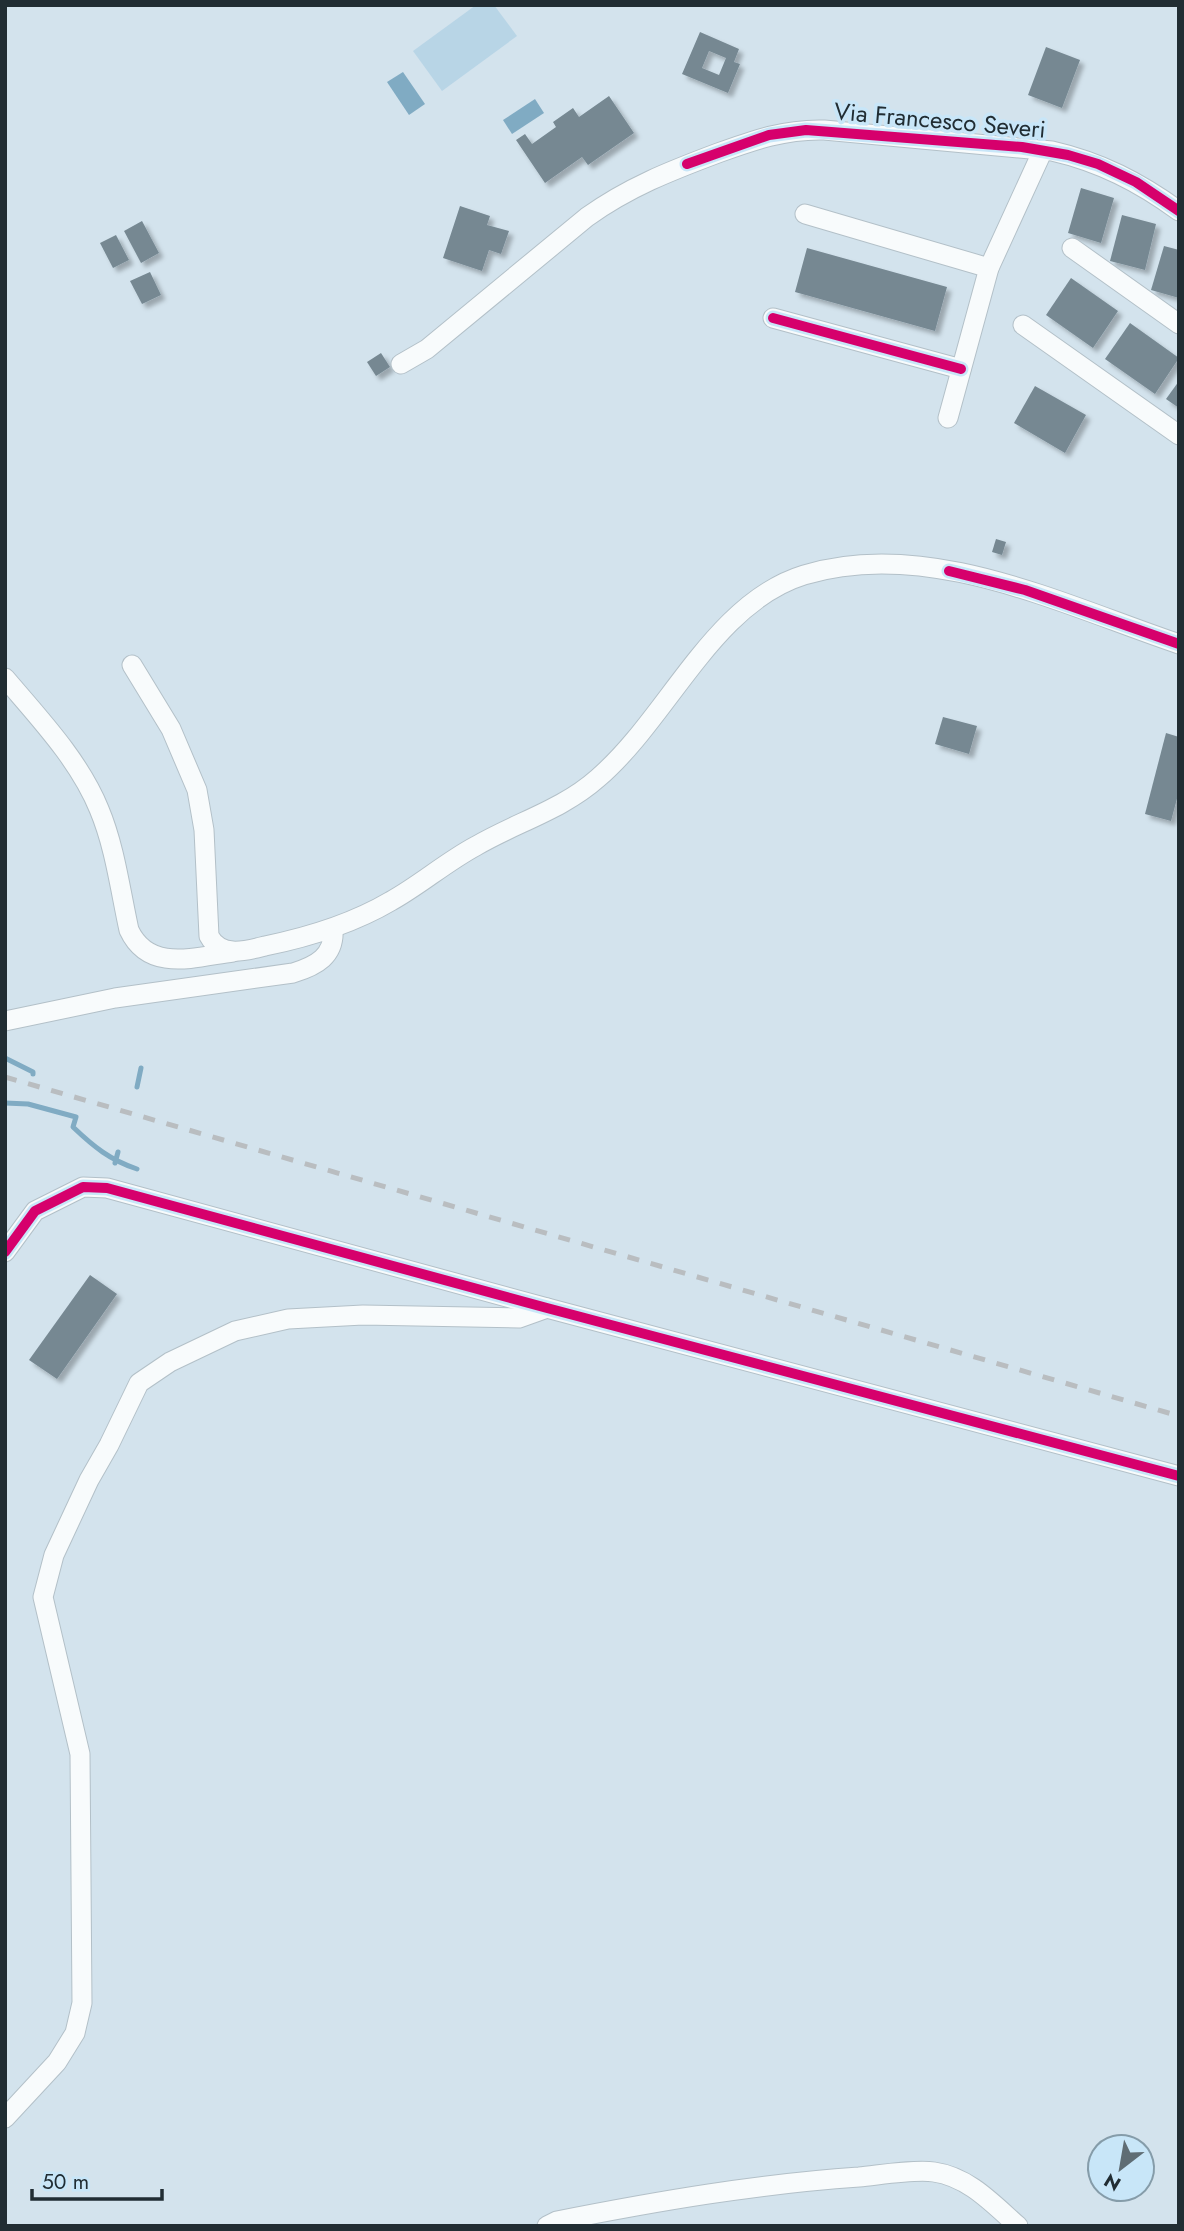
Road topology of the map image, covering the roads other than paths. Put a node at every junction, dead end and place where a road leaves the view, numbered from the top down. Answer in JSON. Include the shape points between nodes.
{"nodes":[{"id":1,"x":1043,"y":150,"type":"junction"},
{"id":2,"x":1179,"y":211,"type":"edge"},
{"id":3,"x":805,"y":214,"type":"dead end"},
{"id":4,"x":1072,"y":248,"type":"dead end"},
{"id":5,"x":989,"y":268,"type":"junction"},
{"id":6,"x":773,"y":317,"type":"dead end"},
{"id":7,"x":1179,"y":324,"type":"edge"},
{"id":8,"x":1023,"y":325,"type":"dead end"},
{"id":9,"x":401,"y":364,"type":"dead end"},
{"id":10,"x":961,"y":369,"type":"junction"},
{"id":11,"x":948,"y":418,"type":"dead end"},
{"id":12,"x":1179,"y":435,"type":"edge"},
{"id":13,"x":1179,"y":644,"type":"edge"},
{"id":14,"x":132,"y":665,"type":"dead end"},
{"id":15,"x":5,"y":678,"type":"edge"},
{"id":16,"x":332,"y":929,"type":"junction"},
{"id":17,"x":234,"y":952,"type":"junction"},
{"id":18,"x":5,"y":1021,"type":"edge"},
{"id":19,"x":5,"y":1252,"type":"edge"},
{"id":20,"x":547,"y":1308,"type":"junction"},
{"id":21,"x":1179,"y":1476,"type":"edge"},
{"id":22,"x":5,"y":2118,"type":"edge"},
{"id":23,"x":547,"y":2226,"type":"edge"},
{"id":24,"x":1018,"y":2226,"type":"edge"}],
"edges":[{"from":1,"to":2,"type":"street","name":"Via Francesco Severi","via":[[1119,173]]},
{"from":1,"to":5,"type":"street"},
{"from":1,"to":9,"type":"street","name":"Via Francesco Severi","via":[[806,130],[769,135],[645,181],[612,199],[427,349]]},
{"from":3,"to":5,"type":"street"},
{"from":4,"to":7,"type":"street"},
{"from":5,"to":10,"type":"street"},
{"from":6,"to":10,"type":"street"},
{"from":8,"to":12,"type":"street"},
{"from":10,"to":11,"type":"street"},
{"from":13,"to":16,"type":"street","via":[[1025,590],[949,571],[890,564],[804,575],[775,587],[728,624],[632,744],[588,787],[546,813],[474,846],[390,902]]},
{"from":14,"to":17,"type":"street","via":[[171,729],[193,777],[204,830],[209,936],[219,947]]},
{"from":15,"to":17,"type":"street","via":[[61,746],[95,800],[135,942],[165,960]]},
{"from":16,"to":17,"type":"street"},
{"from":16,"to":18,"type":"street","via":[[332,945],[323,959],[293,973],[116,998]]},
{"from":19,"to":20,"type":"street","via":[[35,1211],[83,1187],[107,1188]]},
{"from":20,"to":21,"type":"street"},
{"from":20,"to":22,"type":"street","via":[[519,1318],[363,1315],[288,1319],[235,1331],[170,1362],[139,1383],[54,1555],[43,1598],[80,1755],[82,2003],[75,2033],[57,2062]]},
{"from":23,"to":24,"type":"street","via":[[682,2197],[933,2171],[975,2188]]}]}
